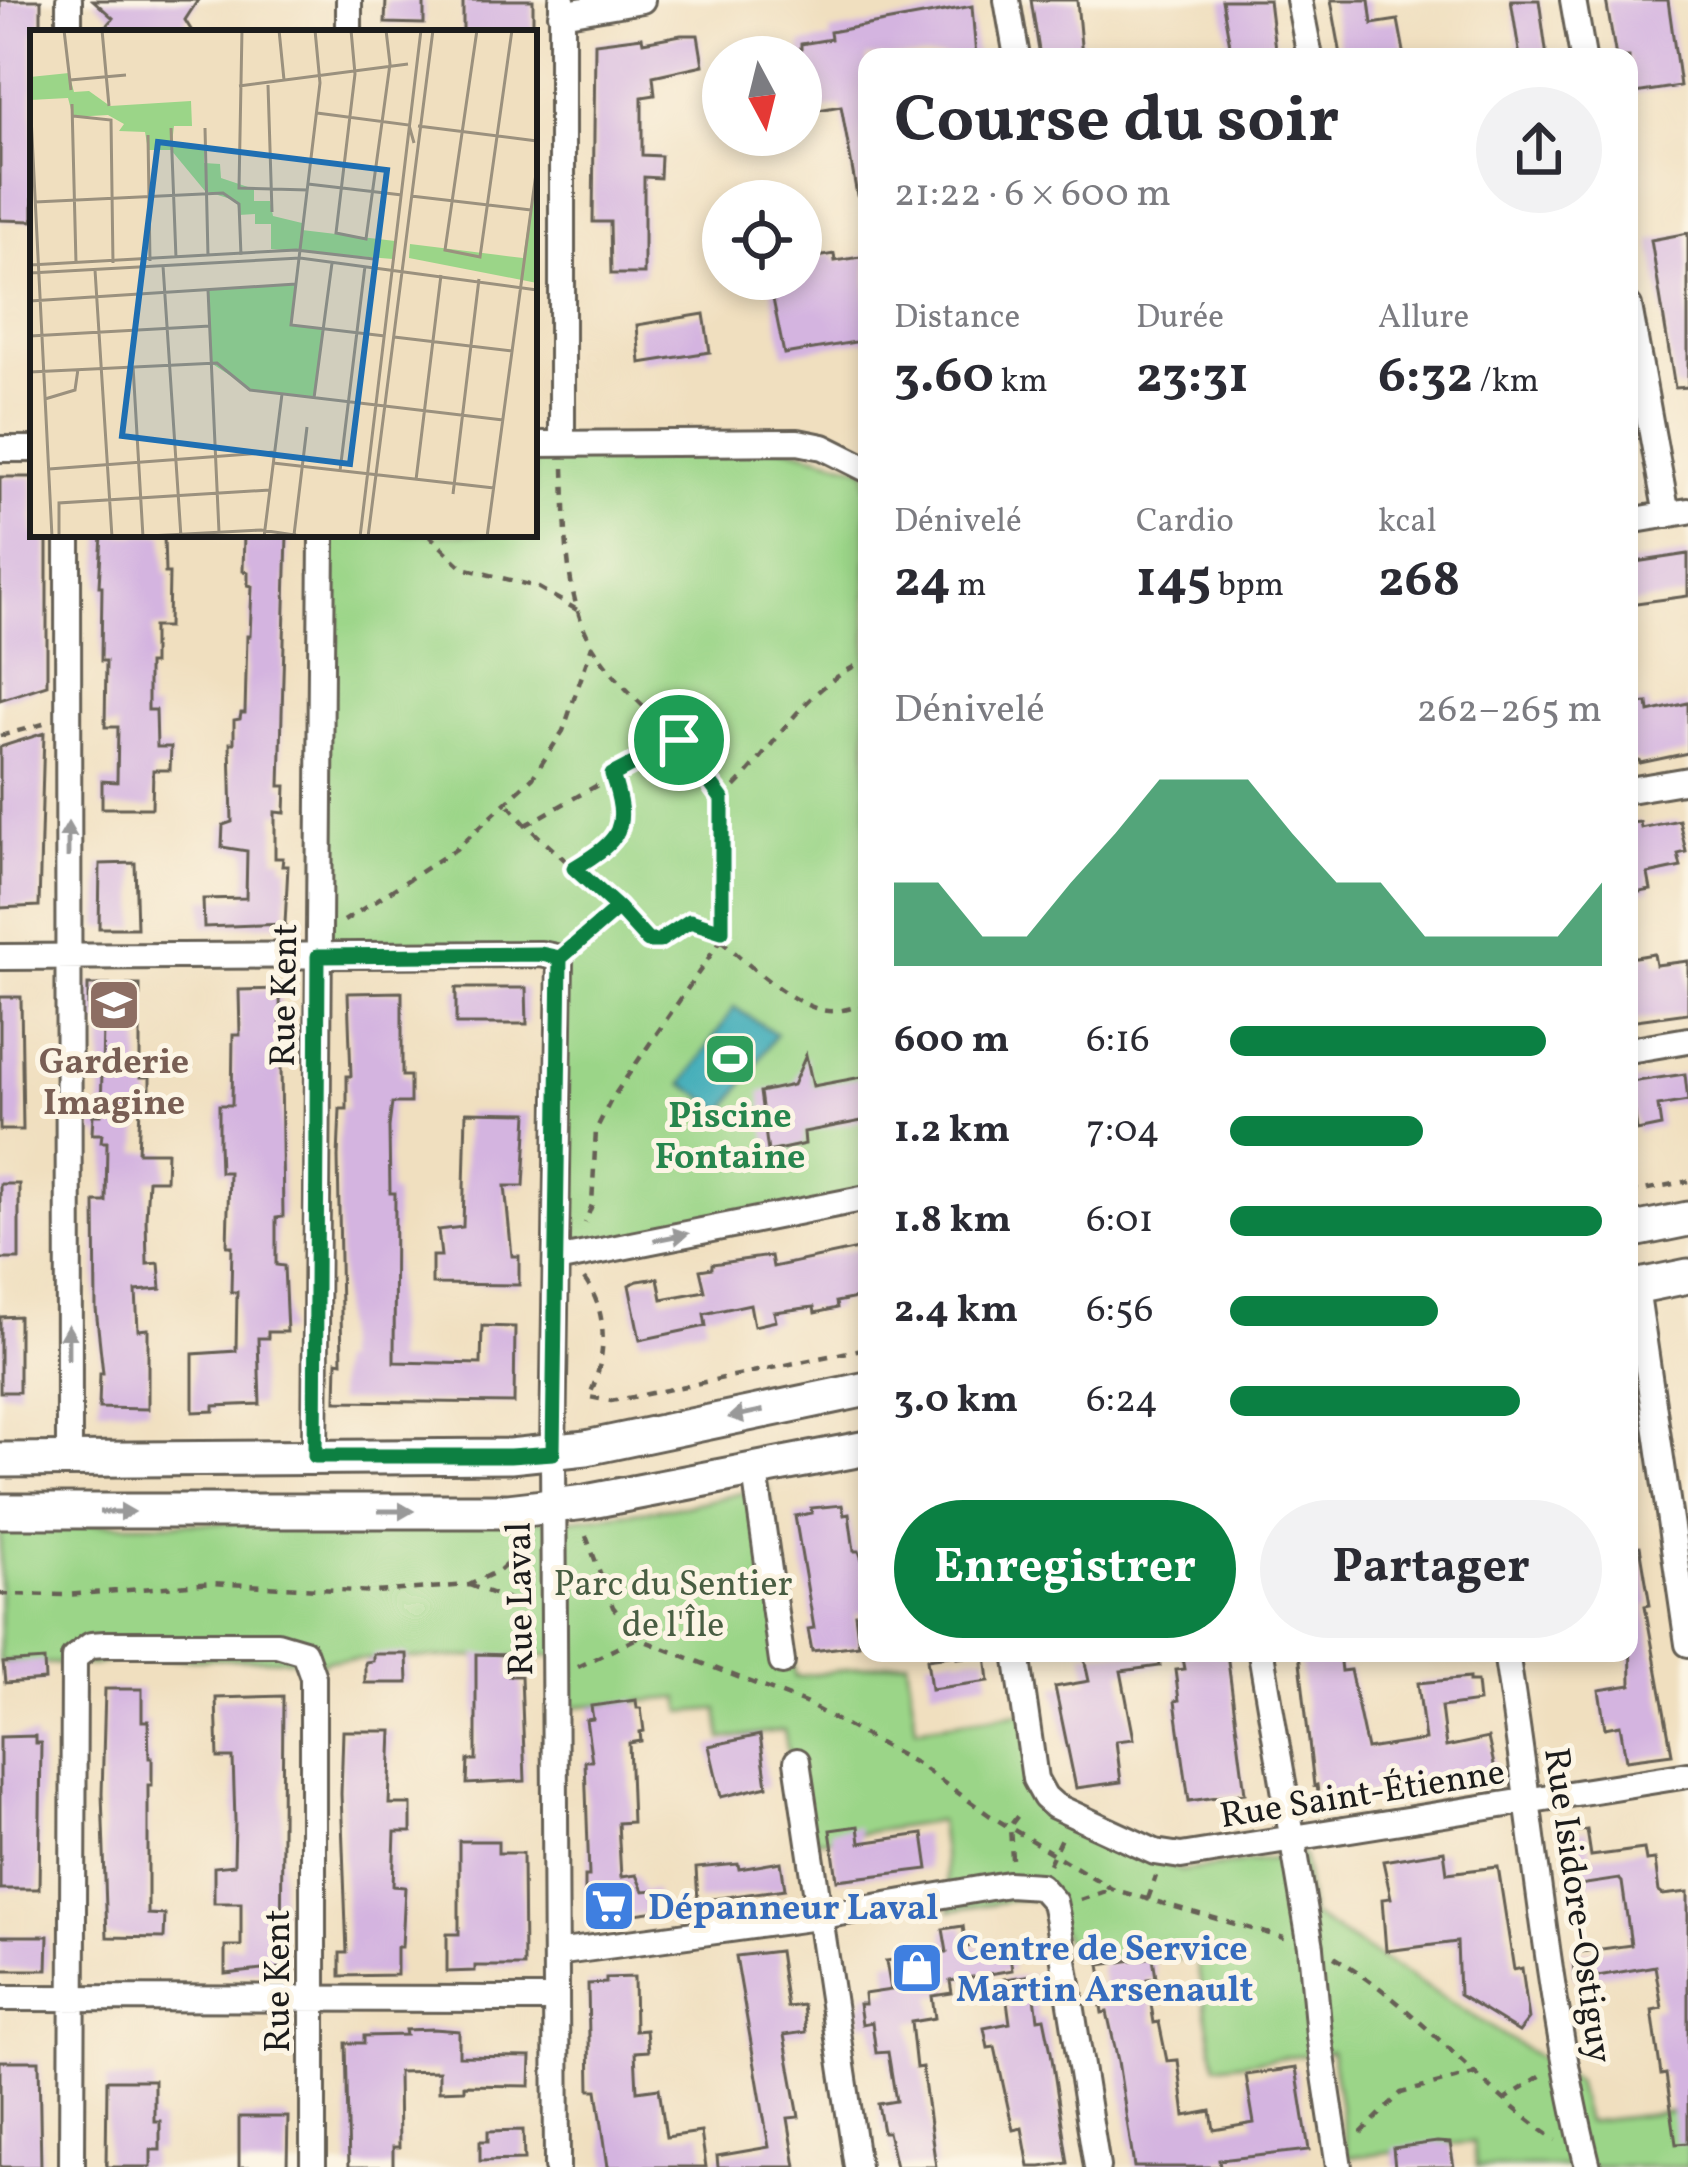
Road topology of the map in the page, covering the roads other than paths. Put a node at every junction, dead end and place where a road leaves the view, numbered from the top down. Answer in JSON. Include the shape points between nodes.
{"nodes":[{"id":1,"x":642,"y":0,"type":"edge"},
{"id":2,"x":1007,"y":0,"type":"edge"},
{"id":3,"x":1299,"y":0,"type":"edge"},
{"id":4,"x":1573,"y":0,"type":"edge"},
{"id":5,"x":562,"y":7,"type":"edge"},
{"id":6,"x":1015,"y":48,"type":"edge"},
{"id":7,"x":1308,"y":48,"type":"edge"},
{"id":8,"x":1581,"y":48,"type":"edge"},
{"id":9,"x":1638,"y":344,"type":"edge"},
{"id":10,"x":537,"y":444,"type":"edge"},
{"id":11,"x":562,"y":444,"type":"junction"},
{"id":12,"x":30,"y":448,"type":"edge"},
{"id":13,"x":0,"y":449,"type":"edge"},
{"id":14,"x":858,"y":464,"type":"edge"},
{"id":15,"x":1678,"y":513,"type":"edge"},
{"id":16,"x":1638,"y":520,"type":"edge"},
{"id":17,"x":68,"y":537,"type":"edge"},
{"id":18,"x":322,"y":537,"type":"edge"},
{"id":19,"x":1688,"y":780,"type":"edge"},
{"id":20,"x":1638,"y":788,"type":"edge"},
{"id":21,"x":68,"y":956,"type":"junction"},
{"id":22,"x":318,"y":956,"type":"junction"},
{"id":23,"x":0,"y":957,"type":"edge"},
{"id":24,"x":1688,"y":1040,"type":"edge"},
{"id":25,"x":1638,"y":1048,"type":"edge"},
{"id":26,"x":858,"y":1200,"type":"edge"},
{"id":27,"x":1688,"y":1219,"type":"edge"},
{"id":28,"x":1638,"y":1229,"type":"edge"},
{"id":29,"x":556,"y":1260,"type":"junction"},
{"id":30,"x":1688,"y":1276,"type":"edge"},
{"id":31,"x":1638,"y":1286,"type":"edge"},
{"id":32,"x":1638,"y":1319,"type":"edge"},
{"id":33,"x":858,"y":1391,"type":"edge"},
{"id":34,"x":858,"y":1450,"type":"edge"},
{"id":35,"x":553,"y":1453,"type":"junction"},
{"id":36,"x":315,"y":1456,"type":"junction"},
{"id":37,"x":69,"y":1459,"type":"junction"},
{"id":38,"x":0,"y":1460,"type":"edge"},
{"id":39,"x":755,"y":1472,"type":"junction"},
{"id":40,"x":554,"y":1506,"type":"junction"},
{"id":41,"x":0,"y":1511,"type":"edge"},
{"id":42,"x":1688,"y":1644,"type":"edge"},
{"id":43,"x":782,"y":1662,"type":"dead end"},
{"id":44,"x":1018,"y":1662,"type":"edge"},
{"id":45,"x":1262,"y":1662,"type":"edge"},
{"id":46,"x":1507,"y":1662,"type":"edge"},
{"id":47,"x":796,"y":1761,"type":"dead end"},
{"id":48,"x":1688,"y":1775,"type":"edge"},
{"id":49,"x":1530,"y":1802,"type":"junction"},
{"id":50,"x":1291,"y":1840,"type":"junction"},
{"id":51,"x":817,"y":1917,"type":"junction"},
{"id":52,"x":556,"y":1953,"type":"junction"},
{"id":53,"x":71,"y":1997,"type":"junction"},
{"id":54,"x":313,"y":1997,"type":"junction"},
{"id":55,"x":0,"y":1998,"type":"edge"},
{"id":56,"x":556,"y":1999,"type":"junction"},
{"id":57,"x":1586,"y":2162,"type":"edge"},
{"id":58,"x":72,"y":2167,"type":"edge"},
{"id":59,"x":313,"y":2167,"type":"edge"},
{"id":60,"x":557,"y":2167,"type":"edge"},
{"id":61,"x":857,"y":2167,"type":"edge"},
{"id":62,"x":1097,"y":2167,"type":"edge"},
{"id":63,"x":1339,"y":2167,"type":"edge"}],
"edges":[{"from":1,"to":5,"type":"street"},
{"from":2,"to":6,"type":"street"},
{"from":3,"to":7,"type":"street"},
{"from":4,"to":8,"type":"street"},
{"from":5,"to":11,"type":"street"},
{"from":9,"to":15,"type":"street"},
{"from":10,"to":11,"type":"street"},
{"from":11,"to":14,"type":"street","via":[[798,442]]},
{"from":12,"to":13,"type":"street"},
{"from":15,"to":16,"type":"street"},
{"from":21,"to":17,"type":"street","one_way":true},
{"from":18,"to":22,"type":"street","name":"Rue Kent"},
{"from":19,"to":20,"type":"street"},
{"from":21,"to":22,"type":"street"},
{"from":21,"to":23,"type":"street"},
{"from":37,"to":21,"type":"street","one_way":true},
{"from":22,"to":29,"type":"street","name":"Rue Laval","via":[[560,958]]},
{"from":22,"to":36,"type":"street","name":"Rue Kent"},
{"from":24,"to":25,"type":"street"},
{"from":29,"to":26,"type":"street","one_way":true},
{"from":27,"to":28,"type":"main road"},
{"from":29,"to":35,"type":"street","name":"Rue Laval"},
{"from":30,"to":31,"type":"main road"},
{"from":32,"to":42,"type":"street"},
{"from":33,"to":35,"type":"main road","one_way":true},
{"from":34,"to":39,"type":"main road"},
{"from":35,"to":36,"type":"main road"},
{"from":35,"to":40,"type":"street","name":"Rue Laval"},
{"from":36,"to":37,"type":"main road"},
{"from":37,"to":38,"type":"main road"},
{"from":39,"to":40,"type":"main road"},
{"from":39,"to":43,"type":"street"},
{"from":41,"to":40,"type":"main road","one_way":true},
{"from":40,"to":52,"type":"street","name":"Rue Laval"},
{"from":44,"to":50,"type":"street","name":"Rue Saint-Étienne","via":[[1035,1779],[1045,1797],[1168,1856]]},
{"from":45,"to":50,"type":"street"},
{"from":46,"to":49,"type":"street","name":"Rue Isidore-Ostiguy"},
{"from":47,"to":51,"type":"street"},
{"from":48,"to":49,"type":"street","name":"Rue Saint-Étienne"},
{"from":49,"to":50,"type":"street","name":"Rue Saint-Étienne"},
{"from":49,"to":57,"type":"street","name":"Rue Isidore-Ostiguy","via":[[1564,2066]]},
{"from":50,"to":63,"type":"street"},
{"from":51,"to":52,"type":"street"},
{"from":51,"to":61,"type":"street"},
{"from":51,"to":62,"type":"street","via":[[1008,1884],[1040,1886],[1057,1916]]},
{"from":52,"to":56,"type":"street","name":"Rue Laval"},
{"from":53,"to":54,"type":"street"},
{"from":53,"to":54,"type":"street","name":"Rue Kent","via":[[74,1658],[91,1646],[277,1644],[304,1652],[313,1677]]},
{"from":53,"to":55,"type":"street"},
{"from":53,"to":58,"type":"street"},
{"from":54,"to":56,"type":"street"},
{"from":54,"to":59,"type":"street","name":"Rue Kent"},
{"from":56,"to":60,"type":"street","name":"Rue Laval"}]}
